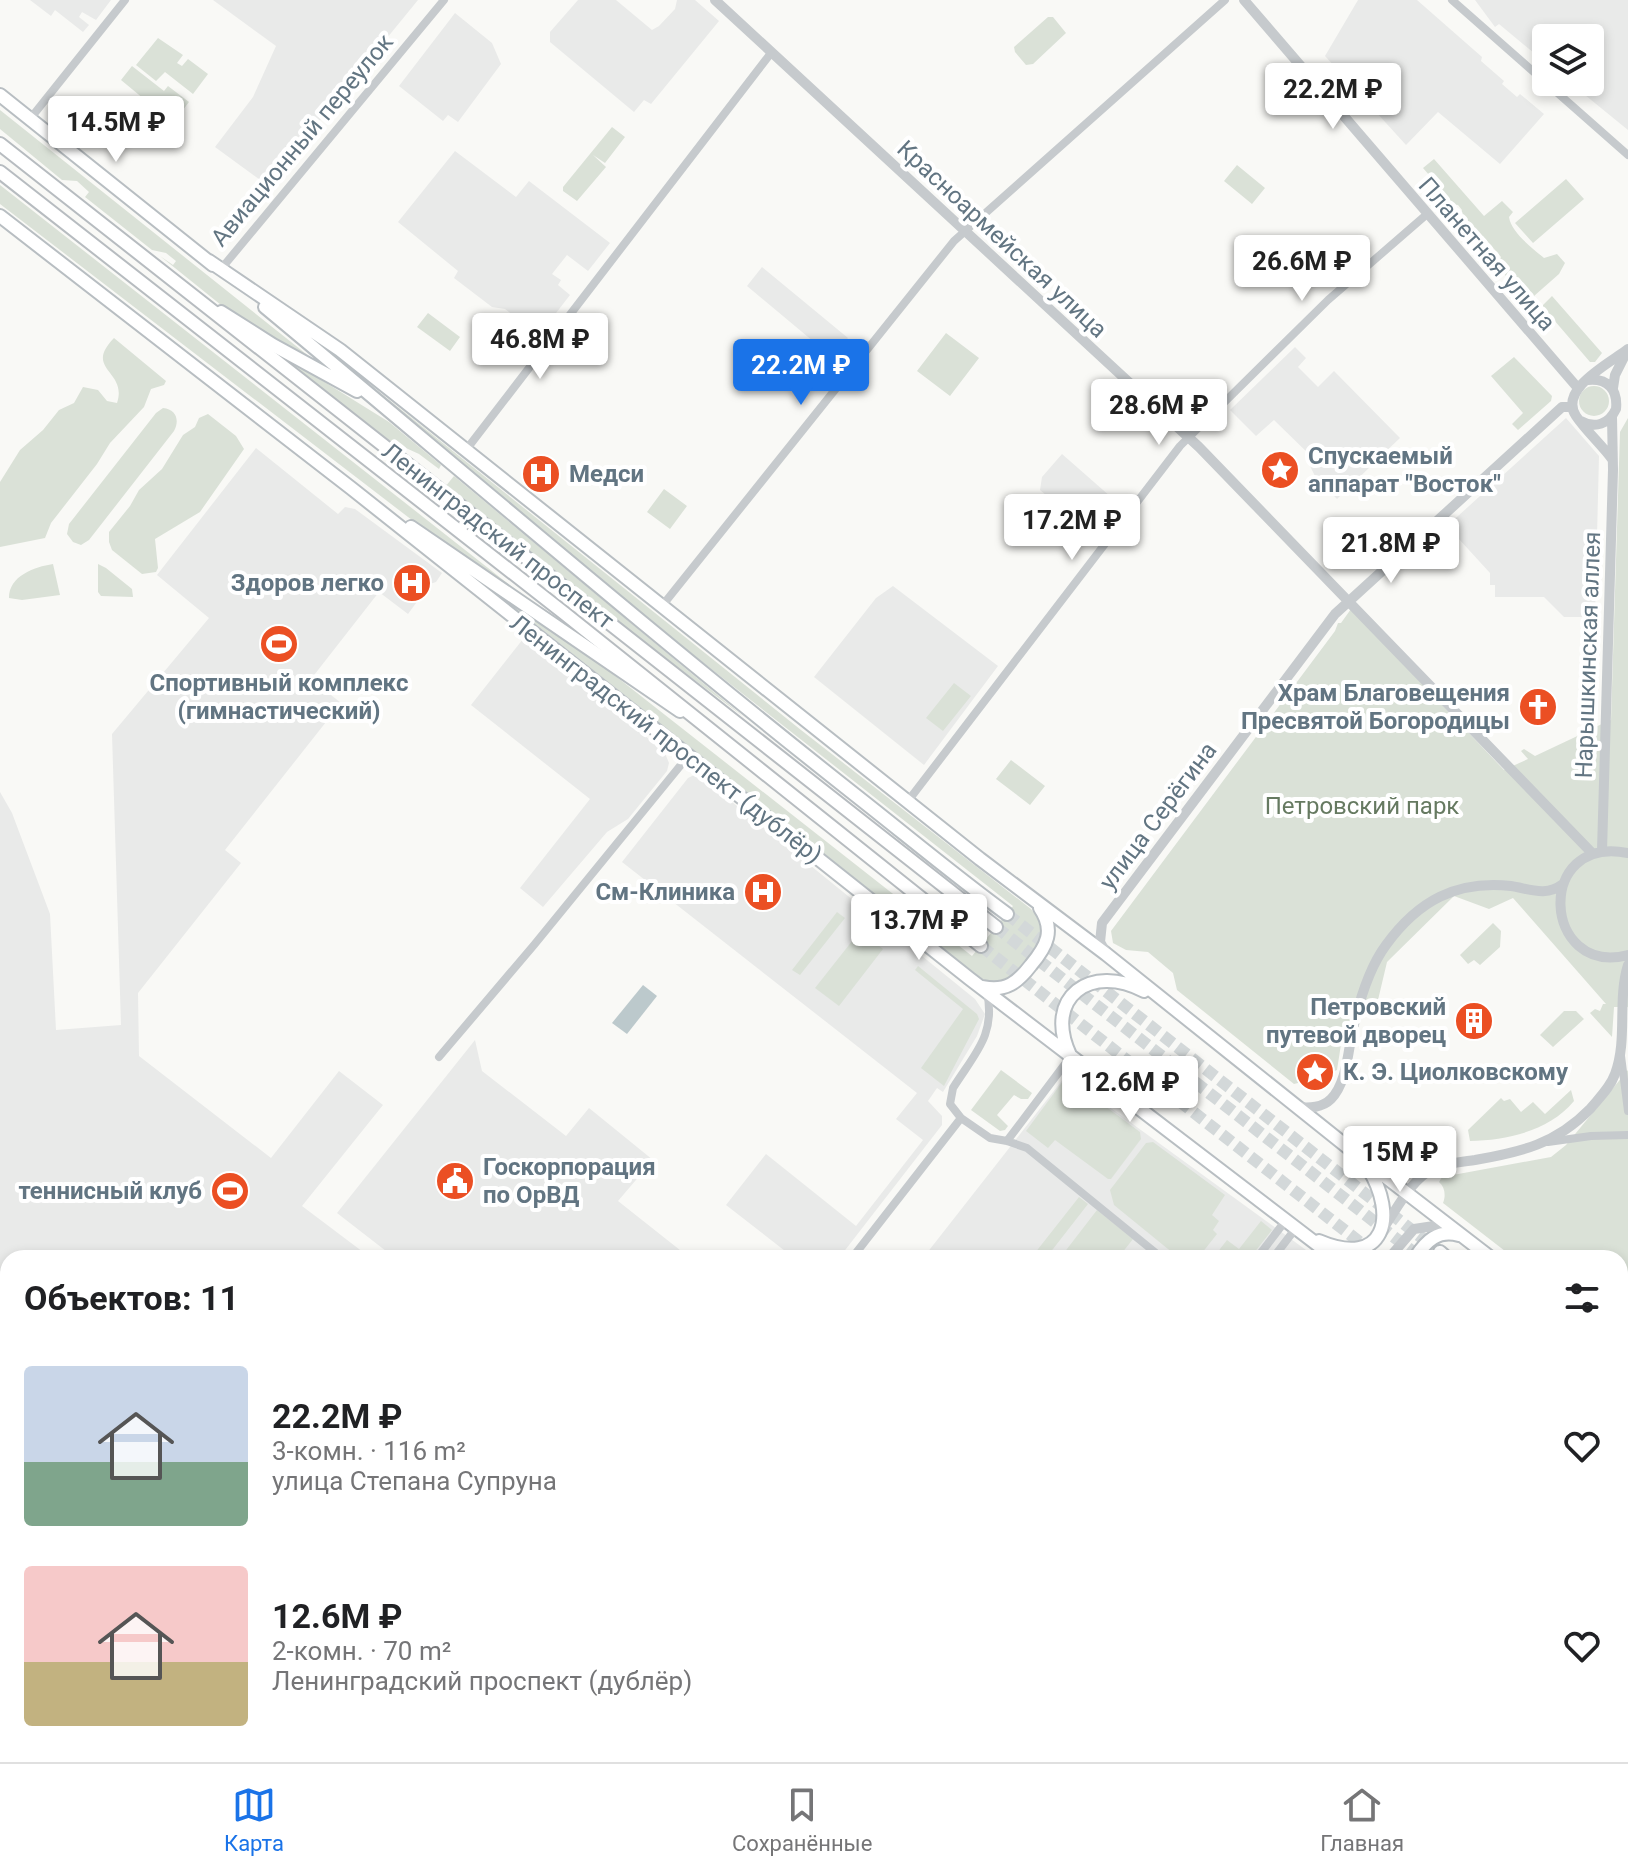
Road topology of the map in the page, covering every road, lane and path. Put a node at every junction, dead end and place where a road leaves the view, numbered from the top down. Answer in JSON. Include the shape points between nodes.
{"nodes":[{"id":1,"x":125,"y":0,"type":"edge"},
{"id":2,"x":444,"y":0,"type":"edge"},
{"id":3,"x":715,"y":0,"type":"edge"},
{"id":4,"x":1225,"y":0,"type":"edge"},
{"id":5,"x":1244,"y":0,"type":"edge"},
{"id":6,"x":1452,"y":0,"type":"edge"},
{"id":7,"x":771,"y":53,"type":"junction"},
{"id":8,"x":0,"y":95,"type":"edge"},
{"id":9,"x":30,"y":119,"type":"junction"},
{"id":10,"x":0,"y":144,"type":"edge"},
{"id":11,"x":1628,"y":155,"type":"edge"},
{"id":12,"x":0,"y":172,"type":"edge"},
{"id":13,"x":0,"y":209,"type":"edge"},
{"id":14,"x":1426,"y":215,"type":"junction"},
{"id":15,"x":0,"y":216,"type":"edge"},
{"id":16,"x":965,"y":232,"type":"junction"},
{"id":17,"x":34,"y":242,"type":"junction"},
{"id":18,"x":209,"y":261,"type":"junction"},
{"id":19,"x":221,"y":269,"type":"junction"},
{"id":20,"x":188,"y":291,"type":"junction"},
{"id":21,"x":1628,"y":350,"type":"edge"},
{"id":22,"x":1587,"y":380,"type":"junction"},
{"id":23,"x":1577,"y":387,"type":"junction"},
{"id":24,"x":1614,"y":390,"type":"junction"},
{"id":25,"x":374,"y":400,"type":"junction"},
{"id":26,"x":1628,"y":400,"type":"edge"},
{"id":27,"x":1572,"y":407,"type":"junction"},
{"id":28,"x":1628,"y":413,"type":"edge"},
{"id":29,"x":1613,"y":416,"type":"junction"},
{"id":30,"x":1579,"y":420,"type":"junction"},
{"id":31,"x":1189,"y":437,"type":"junction"},
{"id":32,"x":466,"y":450,"type":"junction"},
{"id":33,"x":1613,"y":461,"type":"junction"},
{"id":34,"x":351,"y":488,"type":"junction"},
{"id":35,"x":1348,"y":600,"type":"junction"},
{"id":36,"x":662,"y":606,"type":"junction"},
{"id":37,"x":723,"y":741,"type":"junction"},
{"id":38,"x":689,"y":755,"type":"junction"},
{"id":39,"x":908,"y":801,"type":"junction"},
{"id":40,"x":1598,"y":853,"type":"junction"},
{"id":41,"x":1628,"y":853,"type":"edge"},
{"id":42,"x":1563,"y":884,"type":"junction"},
{"id":43,"x":1033,"y":898,"type":"junction"},
{"id":44,"x":1007,"y":914,"type":"tunnel mouth"},
{"id":45,"x":996,"y":927,"type":"tunnel mouth"},
{"id":46,"x":981,"y":946,"type":"tunnel mouth"},
{"id":47,"x":1106,"y":954,"type":"junction"},
{"id":48,"x":1628,"y":955,"type":"edge"},
{"id":49,"x":1628,"y":965,"type":"edge"},
{"id":50,"x":970,"y":979,"type":"junction"},
{"id":51,"x":987,"y":992,"type":"junction"},
{"id":52,"x":1164,"y":1002,"type":"junction"},
{"id":53,"x":1621,"y":1051,"type":"junction"},
{"id":54,"x":1071,"y":1056,"type":"junction"},
{"id":55,"x":439,"y":1057,"type":"dead end"},
{"id":56,"x":1295,"y":1106,"type":"junction"},
{"id":57,"x":1628,"y":1111,"type":"edge"},
{"id":58,"x":961,"y":1118,"type":"junction"},
{"id":59,"x":1628,"y":1135,"type":"edge"},
{"id":60,"x":1007,"y":1141,"type":"junction"},
{"id":61,"x":1547,"y":1142,"type":"junction"},
{"id":62,"x":1365,"y":1161,"type":"junction"},
{"id":63,"x":1408,"y":1195,"type":"junction"},
{"id":64,"x":1296,"y":1228,"type":"junction"},
{"id":65,"x":1379,"y":1235,"type":"junction"},
{"id":66,"x":1460,"y":1236,"type":"junction"},
{"id":67,"x":858,"y":1250,"type":"edge"},
{"id":68,"x":1152,"y":1250,"type":"edge"},
{"id":69,"x":1267,"y":1250,"type":"edge"},
{"id":70,"x":1279,"y":1250,"type":"edge"},
{"id":71,"x":1325,"y":1250,"type":"edge"},
{"id":72,"x":1396,"y":1250,"type":"edge"},
{"id":73,"x":1421,"y":1250,"type":"edge"},
{"id":74,"x":1480,"y":1250,"type":"edge"}],
"edges":[{"from":1,"to":9,"type":"street"},
{"from":2,"to":19,"type":"street","name":"Авиационный переулок"},
{"from":3,"to":7,"type":"street","name":"Красноармейская улица"},
{"from":4,"to":16,"type":"street"},
{"from":5,"to":14,"type":"street","name":"Планетная улица"},
{"from":6,"to":11,"type":"street"},
{"from":7,"to":16,"type":"street","name":"Красноармейская улица"},
{"from":7,"to":32,"type":"street"},
{"from":8,"to":9,"type":"main road"},
{"from":9,"to":18,"type":"main road"},
{"from":10,"to":20,"type":"main road","name":"Ленинградский проспект"},
{"from":12,"to":37,"type":"main road","name":"Ленинградский проспект"},
{"from":13,"to":17,"type":"main road"},
{"from":14,"to":23,"type":"street","name":"Планетная улица"},
{"from":14,"to":31,"type":"street","via":[[1328,300]]},
{"from":15,"to":17,"type":"main road","name":"Ленинградский проспект (дублёр)"},
{"from":16,"to":31,"type":"street","name":"Красноармейская улица"},
{"from":16,"to":36,"type":"street"},
{"from":17,"to":34,"type":"main road","name":"Ленинградский проспект (дублёр)"},
{"from":18,"to":19,"type":"main road"},
{"from":18,"to":25,"type":"main road"},
{"from":19,"to":32,"type":"main road","via":[[340,350]]},
{"from":20,"to":25,"type":"main road"},
{"from":20,"to":45,"type":"main road","name":"Ленинградский проспект"},
{"from":21,"to":22,"type":"street"},
{"from":21,"to":24,"type":"street"},
{"from":22,"to":23,"type":"street"},
{"from":22,"to":24,"type":"street","via":[[1604,382]]},
{"from":23,"to":27,"type":"street"},
{"from":24,"to":26,"type":"street"},
{"from":24,"to":29,"type":"street"},
{"from":25,"to":44,"type":"main road","via":[[662,641]]},
{"from":27,"to":30,"type":"street"},
{"from":27,"to":35,"type":"street","name":"улица Серёгина","via":[[1562,407]]},
{"from":28,"to":29,"type":"street"},
{"from":29,"to":30,"type":"street","via":[[1596,425]]},
{"from":29,"to":33,"type":"street","name":"Нарышкинская аллея"},
{"from":30,"to":33,"type":"street"},
{"from":31,"to":35,"type":"street","name":"Красноармейская улица"},
{"from":31,"to":39,"type":"street"},
{"from":32,"to":36,"type":"main road"},
{"from":33,"to":40,"type":"street","name":"Нарышкинская аллея"},
{"from":34,"to":37,"type":"main road"},
{"from":34,"to":38,"type":"main road","name":"Ленинградский проспект (дублёр)"},
{"from":35,"to":40,"type":"street","name":"Красноармейская улица"},
{"from":35,"to":47,"type":"street","name":"улица Серёгина","via":[[1102,923],[1100,942]]},
{"from":36,"to":39,"type":"main road"},
{"from":37,"to":46,"type":"main road","name":"Ленинградский проспект"},
{"from":38,"to":50,"type":"main road","name":"Ленинградский проспект (дублёр)"},
{"from":38,"to":55,"type":"street"},
{"from":39,"to":43,"type":"main road"},
{"from":40,"to":41,"type":"street"},
{"from":40,"to":42,"type":"street","via":[[1575,865]]},
{"from":42,"to":48,"type":"street","via":[[1560,914],[1573,941],[1599,956]]},
{"from":42,"to":56,"type":"street","via":[[1546,892],[1463,887],[1416,913],[1379,955],[1333,1098],[1311,1108]]},
{"from":43,"to":47,"type":"main road"},
{"from":43,"to":50,"type":"main road","via":[[1049,928],[1043,950],[1013,985],[989,988]]},
{"from":47,"to":52,"type":"main road"},
{"from":49,"to":53,"type":"street"},
{"from":50,"to":51,"type":"main road","name":"Ленинградский проспект (дублёр)"},
{"from":51,"to":54,"type":"main road","name":"Ленинградский проспект (дублёр)"},
{"from":51,"to":58,"type":"street","via":[[987,1033],[949,1099]]},
{"from":52,"to":54,"type":"main road","via":[[1117,980],[1087,984],[1063,1015],[1062,1033]]},
{"from":52,"to":56,"type":"main road"},
{"from":53,"to":57,"type":"street"},
{"from":53,"to":61,"type":"street","via":[[1608,1088]]},
{"from":54,"to":60,"type":"street"},
{"from":54,"to":64,"type":"main road","name":"Ленинградский проспект (дублёр)"},
{"from":56,"to":62,"type":"main road"},
{"from":58,"to":60,"type":"street","via":[[990,1138]]},
{"from":58,"to":67,"type":"street"},
{"from":59,"to":61,"type":"street"},
{"from":60,"to":68,"type":"street","via":[[1027,1148]]},
{"from":61,"to":63,"type":"street","via":[[1432,1169]]},
{"from":62,"to":63,"type":"main road"},
{"from":62,"to":65,"type":"main road","via":[[1383,1199]]},
{"from":63,"to":65,"type":"street"},
{"from":63,"to":66,"type":"main road"},
{"from":64,"to":65,"type":"main road","via":[[1342,1250],[1357,1250]]},
{"from":64,"to":69,"type":"street"},
{"from":64,"to":70,"type":"street"},
{"from":64,"to":71,"type":"main road","name":"Ленинградский проспект (дублёр)"},
{"from":66,"to":72,"type":"street","via":[[1434,1226],[1414,1229]]},
{"from":66,"to":73,"type":"main road","via":[[1441,1234]]},
{"from":66,"to":74,"type":"main road"}]}
